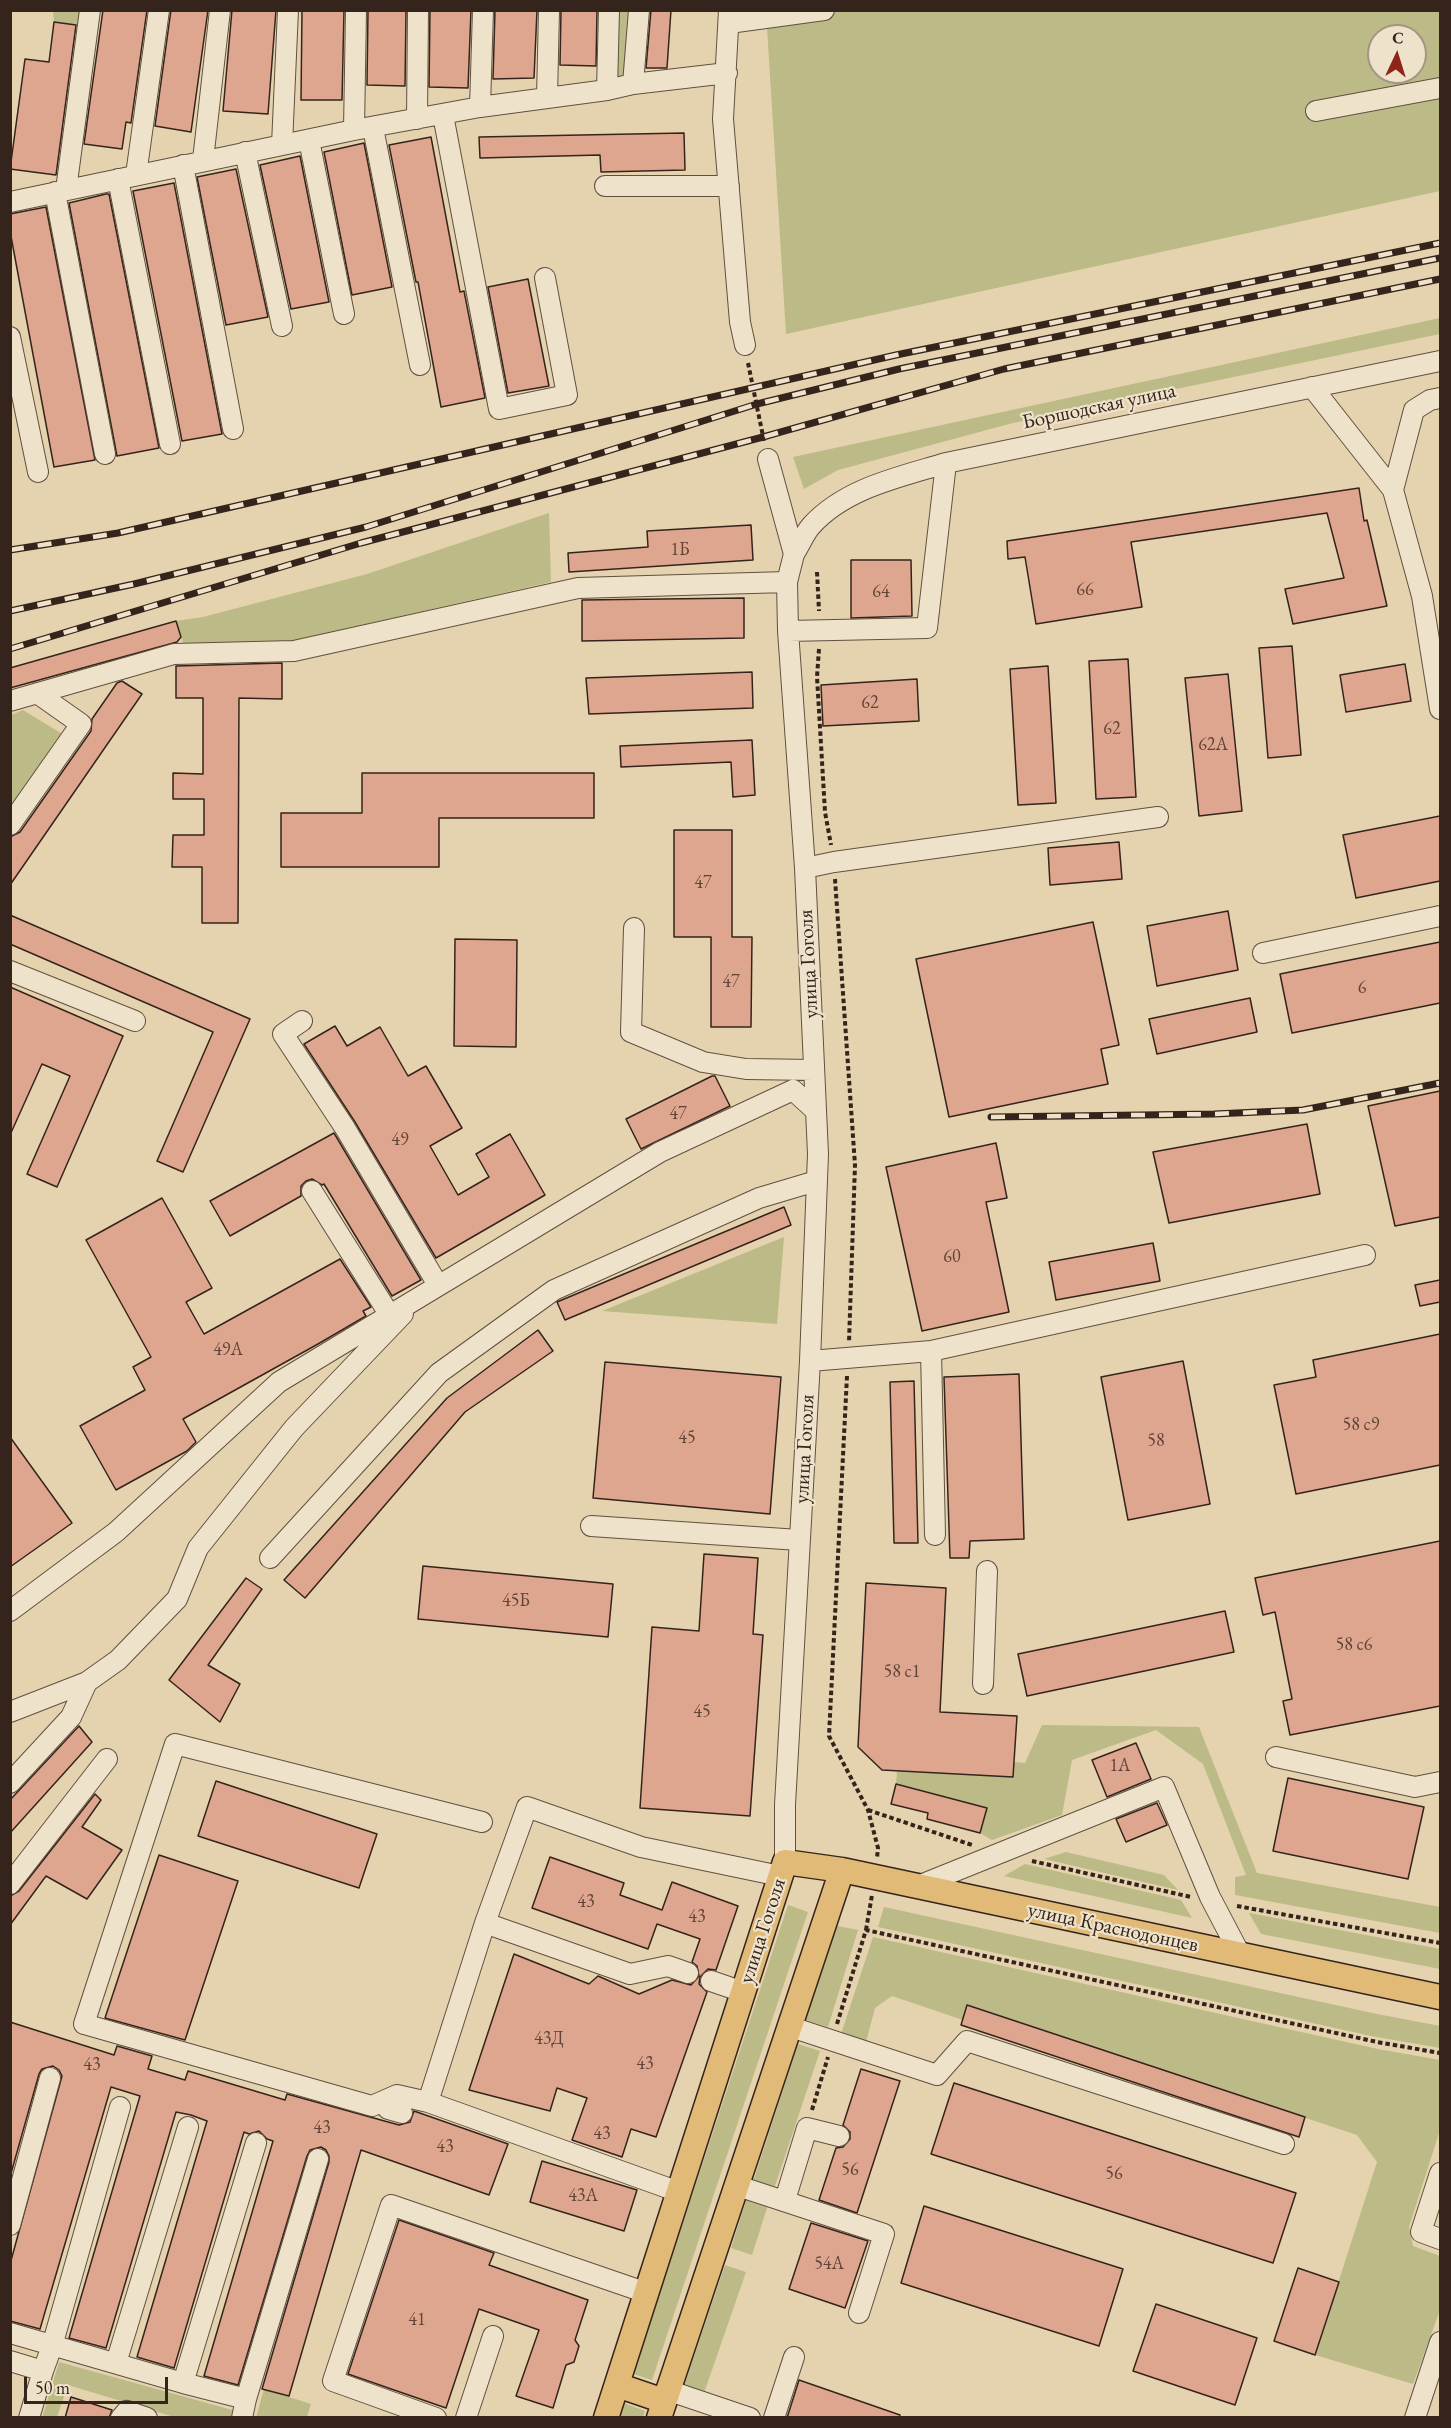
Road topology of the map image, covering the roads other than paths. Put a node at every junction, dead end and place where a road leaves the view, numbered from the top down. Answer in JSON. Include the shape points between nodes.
{"nodes":[{"id":1,"x":90,"y":10,"type":"edge"},
{"id":2,"x":159,"y":10,"type":"edge"},
{"id":3,"x":220,"y":10,"type":"edge"},
{"id":4,"x":288,"y":10,"type":"edge"},
{"id":5,"x":356,"y":10,"type":"edge"},
{"id":6,"x":418,"y":10,"type":"edge"},
{"id":7,"x":483,"y":10,"type":"edge"},
{"id":8,"x":549,"y":10,"type":"edge"},
{"id":9,"x":609,"y":10,"type":"edge"},
{"id":10,"x":639,"y":10,"type":"edge"},
{"id":11,"x":824,"y":10,"type":"edge"},
{"id":12,"x":729,"y":17,"type":"edge"},
{"id":13,"x":727,"y":74,"type":"junction"},
{"id":14,"x":633,"y":84,"type":"junction"},
{"id":15,"x":1440,"y":88,"type":"edge"},
{"id":16,"x":608,"y":90,"type":"junction"},
{"id":17,"x":547,"y":98,"type":"junction"},
{"id":18,"x":480,"y":107,"type":"junction"},
{"id":19,"x":1316,"y":111,"type":"dead end"},
{"id":20,"x":443,"y":115,"type":"junction"},
{"id":21,"x":417,"y":119,"type":"junction"},
{"id":22,"x":364,"y":129,"type":"junction"},
{"id":23,"x":309,"y":140,"type":"junction"},
{"id":24,"x":282,"y":145,"type":"junction"},
{"id":25,"x":245,"y":152,"type":"junction"},
{"id":26,"x":203,"y":160,"type":"junction"},
{"id":27,"x":183,"y":165,"type":"junction"},
{"id":28,"x":127,"y":177,"type":"junction"},
{"id":29,"x":605,"y":186,"type":"dead end"},
{"id":30,"x":729,"y":186,"type":"junction"},
{"id":31,"x":61,"y":191,"type":"junction"},
{"id":32,"x":10,"y":202,"type":"edge"},
{"id":33,"x":544,"y":278,"type":"dead end"},
{"id":34,"x":344,"y":314,"type":"dead end"},
{"id":35,"x":282,"y":326,"type":"dead end"},
{"id":36,"x":10,"y":337,"type":"edge"},
{"id":37,"x":745,"y":345,"type":"road end"},
{"id":38,"x":1440,"y":361,"type":"edge"},
{"id":39,"x":420,"y":365,"type":"dead end"},
{"id":40,"x":1312,"y":387,"type":"junction"},
{"id":41,"x":1440,"y":398,"type":"edge"},
{"id":42,"x":233,"y":429,"type":"dead end"},
{"id":43,"x":170,"y":444,"type":"dead end"},
{"id":44,"x":105,"y":454,"type":"dead end"},
{"id":45,"x":768,"y":459,"type":"road end"},
{"id":46,"x":946,"y":463,"type":"junction"},
{"id":47,"x":38,"y":472,"type":"dead end"},
{"id":48,"x":1393,"y":490,"type":"junction"},
{"id":49,"x":794,"y":554,"type":"junction"},
{"id":50,"x":787,"y":582,"type":"junction"},
{"id":51,"x":788,"y":630,"type":"junction"},
{"id":52,"x":37,"y":693,"type":"junction"},
{"id":53,"x":10,"y":700,"type":"edge"},
{"id":54,"x":1440,"y":709,"type":"edge"},
{"id":55,"x":1158,"y":817,"type":"dead end"},
{"id":56,"x":10,"y":825,"type":"edge"},
{"id":57,"x":805,"y":868,"type":"junction"},
{"id":58,"x":1440,"y":916,"type":"edge"},
{"id":59,"x":634,"y":928,"type":"dead end"},
{"id":60,"x":1263,"y":953,"type":"dead end"},
{"id":61,"x":10,"y":971,"type":"edge"},
{"id":62,"x":135,"y":1021,"type":"dead end"},
{"id":63,"x":302,"y":1021,"type":"dead end"},
{"id":64,"x":814,"y":1070,"type":"junction"},
{"id":65,"x":816,"y":1111,"type":"junction"},
{"id":66,"x":816,"y":1181,"type":"junction"},
{"id":67,"x":312,"y":1191,"type":"dead end"},
{"id":68,"x":1365,"y":1256,"type":"dead end"},
{"id":69,"x":430,"y":1290,"type":"junction"},
{"id":70,"x":389,"y":1314,"type":"junction"},
{"id":71,"x":931,"y":1351,"type":"junction"},
{"id":72,"x":810,"y":1361,"type":"junction"},
{"id":73,"x":591,"y":1526,"type":"dead end"},
{"id":74,"x":935,"y":1535,"type":"dead end"},
{"id":75,"x":800,"y":1540,"type":"junction"},
{"id":76,"x":270,"y":1558,"type":"dead end"},
{"id":77,"x":987,"y":1571,"type":"dead end"},
{"id":78,"x":10,"y":1611,"type":"edge"},
{"id":79,"x":87,"y":1682,"type":"junction"},
{"id":80,"x":983,"y":1684,"type":"dead end"},
{"id":81,"x":10,"y":1712,"type":"edge"},
{"id":82,"x":1276,"y":1757,"type":"dead end"},
{"id":83,"x":107,"y":1759,"type":"dead end"},
{"id":84,"x":10,"y":1782,"type":"edge"},
{"id":85,"x":1440,"y":1782,"type":"edge"},
{"id":86,"x":482,"y":1822,"type":"dead end"},
{"id":87,"x":783,"y":1869,"type":"junction"},
{"id":88,"x":842,"y":1870,"type":"junction"},
{"id":89,"x":10,"y":1884,"type":"edge"},
{"id":90,"x":918,"y":1886,"type":"junction"},
{"id":91,"x":485,"y":1923,"type":"junction"},
{"id":92,"x":1241,"y":1956,"type":"junction"},
{"id":93,"x":688,"y":1973,"type":"dead end"},
{"id":94,"x":711,"y":1982,"type":"dead end"},
{"id":95,"x":743,"y":1992,"type":"junction"},
{"id":96,"x":1440,"y":1996,"type":"edge"},
{"id":97,"x":788,"y":2026,"type":"junction"},
{"id":98,"x":50,"y":2078,"type":"dead end"},
{"id":99,"x":383,"y":2102,"type":"junction"},
{"id":100,"x":428,"y":2102,"type":"junction"},
{"id":101,"x":120,"y":2107,"type":"dead end"},
{"id":102,"x":402,"y":2113,"type":"dead end"},
{"id":103,"x":188,"y":2127,"type":"dead end"},
{"id":104,"x":839,"y":2136,"type":"dead end"},
{"id":105,"x":256,"y":2143,"type":"dead end"},
{"id":106,"x":1284,"y":2144,"type":"dead end"},
{"id":107,"x":318,"y":2159,"type":"dead end"},
{"id":108,"x":1440,"y":2173,"type":"edge"},
{"id":109,"x":735,"y":2185,"type":"junction"},
{"id":110,"x":679,"y":2192,"type":"junction"},
{"id":111,"x":785,"y":2200,"type":"junction"},
{"id":112,"x":10,"y":2225,"type":"edge"},
{"id":113,"x":1440,"y":2239,"type":"edge"},
{"id":114,"x":647,"y":2293,"type":"junction"},
{"id":115,"x":859,"y":2313,"type":"dead end"},
{"id":116,"x":10,"y":2333,"type":"edge"},
{"id":117,"x":493,"y":2336,"type":"dead end"},
{"id":118,"x":1440,"y":2342,"type":"edge"},
{"id":119,"x":52,"y":2346,"type":"junction"},
{"id":120,"x":794,"y":2357,"type":"dead end"},
{"id":121,"x":10,"y":2361,"type":"edge"},
{"id":122,"x":116,"y":2363,"type":"junction"},
{"id":123,"x":43,"y":2371,"type":"junction"},
{"id":124,"x":183,"y":2383,"type":"junction"},
{"id":125,"x":617,"y":2385,"type":"junction"},
{"id":126,"x":663,"y":2403,"type":"edge"},
{"id":127,"x":244,"y":2408,"type":"edge"},
{"id":128,"x":29,"y":2418,"type":"edge"},
{"id":129,"x":121,"y":2418,"type":"edge"},
{"id":130,"x":147,"y":2418,"type":"edge"},
{"id":131,"x":436,"y":2418,"type":"edge"},
{"id":132,"x":466,"y":2418,"type":"edge"},
{"id":133,"x":606,"y":2418,"type":"edge"},
{"id":134,"x":750,"y":2418,"type":"edge"},
{"id":135,"x":774,"y":2418,"type":"edge"},
{"id":136,"x":1415,"y":2418,"type":"edge"}],
"edges":[{"from":1,"to":31,"type":"street"},
{"from":2,"to":28,"type":"street"},
{"from":3,"to":26,"type":"street"},
{"from":4,"to":24,"type":"street"},
{"from":5,"to":22,"type":"street"},
{"from":6,"to":21,"type":"street"},
{"from":7,"to":18,"type":"street"},
{"from":8,"to":17,"type":"street"},
{"from":9,"to":16,"type":"street"},
{"from":10,"to":14,"type":"street"},
{"from":11,"to":12,"type":"street"},
{"from":12,"to":13,"type":"street"},
{"from":13,"to":14,"type":"street"},
{"from":13,"to":30,"type":"street","via":[[723,119]]},
{"from":14,"to":16,"type":"street"},
{"from":15,"to":19,"type":"street"},
{"from":16,"to":17,"type":"street"},
{"from":17,"to":18,"type":"street"},
{"from":18,"to":20,"type":"street"},
{"from":20,"to":21,"type":"street"},
{"from":20,"to":33,"type":"street","via":[[499,409],[567,395]]},
{"from":21,"to":22,"type":"street"},
{"from":22,"to":23,"type":"street"},
{"from":22,"to":39,"type":"street"},
{"from":23,"to":24,"type":"street"},
{"from":23,"to":34,"type":"street"},
{"from":24,"to":25,"type":"street"},
{"from":25,"to":26,"type":"street"},
{"from":25,"to":35,"type":"street"},
{"from":26,"to":27,"type":"street"},
{"from":27,"to":28,"type":"street"},
{"from":27,"to":42,"type":"street"},
{"from":28,"to":31,"type":"street"},
{"from":28,"to":43,"type":"street"},
{"from":29,"to":30,"type":"street"},
{"from":30,"to":37,"type":"street"},
{"from":31,"to":32,"type":"street"},
{"from":31,"to":44,"type":"street"},
{"from":36,"to":47,"type":"street"},
{"from":38,"to":40,"type":"street","name":"Боршодская улица"},
{"from":40,"to":46,"type":"street","name":"Боршодская улица"},
{"from":40,"to":48,"type":"street"},
{"from":41,"to":48,"type":"street","via":[[1414,410]]},
{"from":45,"to":49,"type":"street","name":"улица Гоголя"},
{"from":46,"to":49,"type":"street","name":"Боршодская улица","via":[[880,483],[833,506],[810,527]]},
{"from":46,"to":51,"type":"street","via":[[927,628]]},
{"from":48,"to":54,"type":"street","via":[[1422,597]]},
{"from":49,"to":50,"type":"street","name":"улица Гоголя"},
{"from":50,"to":51,"type":"street","name":"улица Гоголя"},
{"from":50,"to":52,"type":"street","via":[[578,588],[294,651],[174,654]]},
{"from":51,"to":57,"type":"street","name":"улица Гоголя"},
{"from":52,"to":53,"type":"street"},
{"from":52,"to":56,"type":"street","via":[[81,724]]},
{"from":55,"to":57,"type":"street"},
{"from":57,"to":64,"type":"street","name":"улица Гоголя"},
{"from":58,"to":60,"type":"street"},
{"from":59,"to":64,"type":"street","via":[[631,1032],[703,1062]]},
{"from":61,"to":62,"type":"street"},
{"from":63,"to":69,"type":"street","via":[[283,1034],[345,1128]]},
{"from":64,"to":65,"type":"street","name":"улица Гоголя"},
{"from":65,"to":66,"type":"street","name":"улица Гоголя"},
{"from":65,"to":69,"type":"street","via":[[793,1090],[756,1105],[660,1152]]},
{"from":66,"to":72,"type":"street","name":"улица Гоголя"},
{"from":66,"to":76,"type":"street","via":[[759,1198],[554,1290],[439,1373]]},
{"from":67,"to":70,"type":"street"},
{"from":68,"to":71,"type":"street"},
{"from":69,"to":70,"type":"street"},
{"from":69,"to":79,"type":"street","via":[[279,1446],[198,1548],[177,1599],[118,1659]]},
{"from":70,"to":78,"type":"street","via":[[279,1382],[116,1532]]},
{"from":71,"to":72,"type":"street"},
{"from":71,"to":74,"type":"street"},
{"from":72,"to":75,"type":"street","name":"улица Гоголя"},
{"from":73,"to":75,"type":"street"},
{"from":75,"to":87,"type":"street","name":"улица Гоголя"},
{"from":77,"to":80,"type":"street"},
{"from":79,"to":81,"type":"street"},
{"from":79,"to":84,"type":"street","via":[[72,1717]]},
{"from":82,"to":85,"type":"street","via":[[1415,1787]]},
{"from":83,"to":89,"type":"street"},
{"from":86,"to":99,"type":"street","via":[[175,1744],[84,2024],[372,2106]]},
{"from":87,"to":88,"type":"main road","name":"улица Краснодонцев"},
{"from":87,"to":91,"type":"street","via":[[641,1847],[527,1807]]},
{"from":87,"to":95,"type":"main road","name":"улица Гоголя"},
{"from":88,"to":90,"type":"main road","name":"улица Краснодонцев"},
{"from":88,"to":97,"type":"main road"},
{"from":90,"to":92,"type":"main road","name":"улица Краснодонцев"},
{"from":90,"to":92,"type":"street","via":[[1164,1787],[1212,1902]]},
{"from":91,"to":93,"type":"street","via":[[630,1974],[668,1966]]},
{"from":91,"to":100,"type":"street"},
{"from":92,"to":96,"type":"main road","name":"улица Краснодонцев"},
{"from":94,"to":95,"type":"street"},
{"from":95,"to":110,"type":"main road","name":"улица Гоголя"},
{"from":97,"to":106,"type":"street","via":[[937,2074],[967,2041]]},
{"from":97,"to":109,"type":"main road"},
{"from":98,"to":112,"type":"street"},
{"from":99,"to":100,"type":"street","via":[[397,2095]]},
{"from":99,"to":102,"type":"street","via":[[388,2109]]},
{"from":100,"to":110,"type":"street"},
{"from":101,"to":119,"type":"street"},
{"from":103,"to":122,"type":"street"},
{"from":104,"to":111,"type":"street","via":[[807,2128]]},
{"from":105,"to":124,"type":"street"},
{"from":107,"to":127,"type":"street"},
{"from":108,"to":113,"type":"street","via":[[1420,2232]]},
{"from":109,"to":111,"type":"street"},
{"from":109,"to":126,"type":"main road"},
{"from":110,"to":114,"type":"main road","name":"улица Гоголя"},
{"from":111,"to":115,"type":"street","via":[[884,2234]]},
{"from":114,"to":125,"type":"main road","name":"улица Гоголя"},
{"from":114,"to":131,"type":"street","via":[[391,2205],[333,2381]]},
{"from":116,"to":119,"type":"street"},
{"from":117,"to":132,"type":"street"},
{"from":118,"to":136,"type":"street"},
{"from":119,"to":122,"type":"street"},
{"from":119,"to":123,"type":"street"},
{"from":120,"to":135,"type":"street"},
{"from":121,"to":123,"type":"street"},
{"from":122,"to":124,"type":"street"},
{"from":123,"to":128,"type":"street"},
{"from":124,"to":127,"type":"street"},
{"from":125,"to":126,"type":"main road"},
{"from":125,"to":133,"type":"main road","name":"улица Гоголя"},
{"from":126,"to":134,"type":"street"},
{"from":129,"to":130,"type":"street","via":[[128,2411]]}]}
